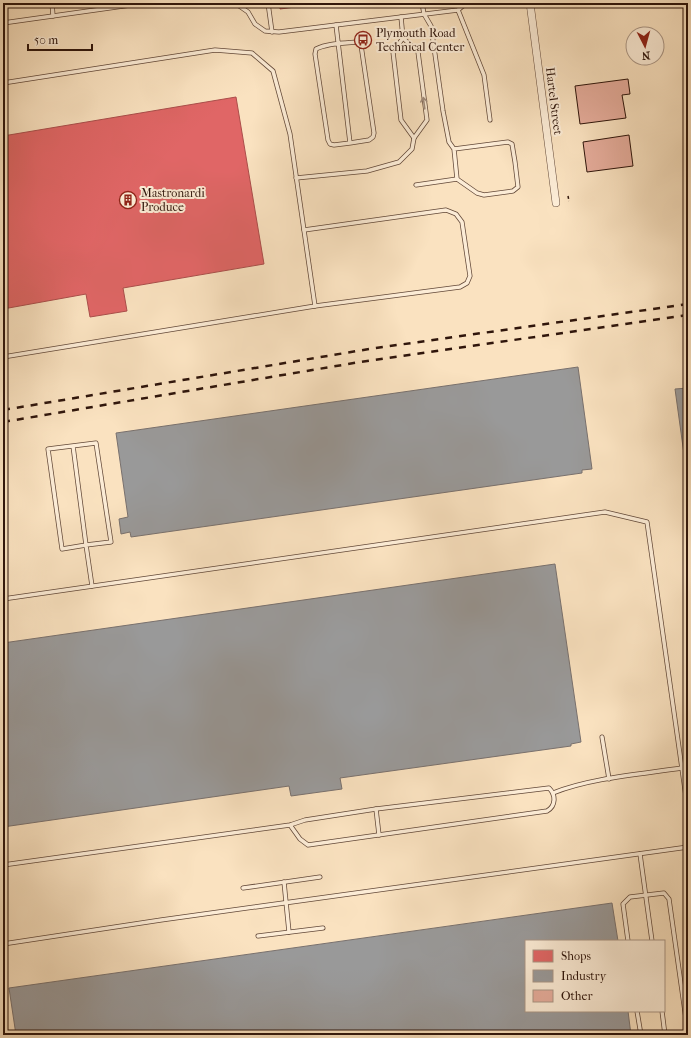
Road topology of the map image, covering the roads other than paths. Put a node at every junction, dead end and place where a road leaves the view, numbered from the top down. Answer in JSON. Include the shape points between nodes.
{"nodes":[{"id":1,"x":28,"y":3,"type":"edge"},
{"id":2,"x":52,"y":3,"type":"edge"},
{"id":3,"x":145,"y":3,"type":"edge"},
{"id":4,"x":235,"y":3,"type":"edge"},
{"id":5,"x":268,"y":3,"type":"edge"},
{"id":6,"x":422,"y":3,"type":"edge"},
{"id":7,"x":464,"y":3,"type":"edge"},
{"id":8,"x":530,"y":3,"type":"edge"},
{"id":9,"x":241,"y":5,"type":"edge"},
{"id":10,"x":458,"y":10,"type":"junction"},
{"id":11,"x":424,"y":14,"type":"junction"},
{"id":12,"x":53,"y":16,"type":"junction"},
{"id":13,"x":401,"y":17,"type":"junction"},
{"id":14,"x":3,"y":23,"type":"edge"},
{"id":15,"x":336,"y":25,"type":"junction"},
{"id":16,"x":272,"y":32,"type":"junction"},
{"id":17,"x":403,"y":38,"type":"junction"},
{"id":18,"x":339,"y":44,"type":"junction"},
{"id":19,"x":3,"y":83,"type":"edge"},
{"id":20,"x":490,"y":120,"type":"dead end"},
{"id":21,"x":414,"y":138,"type":"junction"},
{"id":22,"x":350,"y":143,"type":"junction"},
{"id":23,"x":454,"y":149,"type":"junction"},
{"id":24,"x":296,"y":178,"type":"junction"},
{"id":25,"x":458,"y":179,"type":"junction"},
{"id":26,"x":416,"y":185,"type":"dead end"},
{"id":27,"x":556,"y":203,"type":"dead end"},
{"id":28,"x":304,"y":230,"type":"junction"},
{"id":29,"x":315,"y":306,"type":"junction"},
{"id":30,"x":3,"y":357,"type":"edge"},
{"id":31,"x":73,"y":446,"type":"junction"},
{"id":32,"x":86,"y":545,"type":"junction"},
{"id":33,"x":92,"y":586,"type":"junction"},
{"id":34,"x":3,"y":599,"type":"edge"},
{"id":35,"x":602,"y":737,"type":"dead end"},
{"id":36,"x":682,"y":768,"type":"junction"},
{"id":37,"x":608,"y":779,"type":"junction"},
{"id":38,"x":553,"y":793,"type":"junction"},
{"id":39,"x":376,"y":810,"type":"junction"},
{"id":40,"x":688,"y":811,"type":"edge"},
{"id":41,"x":290,"y":825,"type":"junction"},
{"id":42,"x":379,"y":835,"type":"junction"},
{"id":43,"x":688,"y":847,"type":"edge"},
{"id":44,"x":640,"y":854,"type":"junction"},
{"id":45,"x":3,"y":865,"type":"edge"},
{"id":46,"x":320,"y":877,"type":"dead end"},
{"id":47,"x":284,"y":882,"type":"junction"},
{"id":48,"x":243,"y":888,"type":"dead end"},
{"id":49,"x":646,"y":895,"type":"junction"},
{"id":50,"x":286,"y":902,"type":"junction"},
{"id":51,"x":323,"y":928,"type":"dead end"},
{"id":52,"x":289,"y":932,"type":"junction"},
{"id":53,"x":258,"y":936,"type":"dead end"},
{"id":54,"x":628,"y":940,"type":"edge"},
{"id":55,"x":652,"y":940,"type":"edge"},
{"id":56,"x":3,"y":944,"type":"edge"},
{"id":57,"x":637,"y":1012,"type":"edge"},
{"id":58,"x":662,"y":1012,"type":"edge"},
{"id":59,"x":688,"y":1033,"type":"edge"},
{"id":60,"x":641,"y":1035,"type":"edge"},
{"id":61,"x":665,"y":1035,"type":"edge"}],
"edges":[{"from":1,"to":2,"type":"lane"},
{"from":2,"to":12,"type":"lane"},
{"from":3,"to":12,"type":"lane"},
{"from":4,"to":9,"type":"lane"},
{"from":5,"to":16,"type":"lane"},
{"from":6,"to":11,"type":"lane"},
{"from":7,"to":10,"type":"lane"},
{"from":8,"to":27,"type":"street","name":"Hartel Street"},
{"from":9,"to":16,"type":"lane","via":[[255,24],[265,31]]},
{"from":10,"to":11,"type":"lane"},
{"from":10,"to":20,"type":"lane","via":[[484,75]]},
{"from":11,"to":13,"type":"lane"},
{"from":11,"to":23,"type":"lane","via":[[431,26],[443,112],[449,142]]},
{"from":12,"to":14,"type":"lane"},
{"from":13,"to":15,"type":"lane"},
{"from":13,"to":17,"type":"lane"},
{"from":15,"to":16,"type":"lane"},
{"from":15,"to":18,"type":"lane"},
{"from":17,"to":21,"type":"lane","via":[[393,52],[402,120]]},
{"from":21,"to":17,"type":"lane","one_way":true,"via":[[427,120],[418,52]]},
{"from":18,"to":22,"type":"lane"},
{"from":18,"to":22,"type":"lane","via":[[321,46],[316,49],[316,54],[328,140],[334,145]]},
{"from":18,"to":22,"type":"lane","via":[[358,42],[361,45],[374,132],[369,140]]},
{"from":19,"to":24,"type":"lane","via":[[215,50],[252,54],[272,71],[290,134]]},
{"from":21,"to":24,"type":"lane","via":[[412,149],[400,162],[367,171]]},
{"from":23,"to":25,"type":"lane"},
{"from":23,"to":25,"type":"lane","via":[[508,142],[512,144],[518,187],[513,191],[484,195]]},
{"from":24,"to":28,"type":"lane"},
{"from":25,"to":26,"type":"lane"},
{"from":28,"to":29,"type":"lane"},
{"from":28,"to":29,"type":"lane","via":[[446,210],[456,214],[462,222],[470,276],[467,283],[460,287]]},
{"from":29,"to":30,"type":"lane"},
{"from":31,"to":32,"type":"lane"},
{"from":31,"to":32,"type":"lane","via":[[96,442],[111,542]]},
{"from":31,"to":32,"type":"lane","via":[[48,449],[62,549]]},
{"from":32,"to":33,"type":"lane"},
{"from":33,"to":34,"type":"lane"},
{"from":33,"to":36,"type":"lane","via":[[605,512],[647,522]]},
{"from":35,"to":37,"type":"lane"},
{"from":36,"to":37,"type":"lane"},
{"from":36,"to":40,"type":"lane"},
{"from":37,"to":38,"type":"lane","via":[[564,788]]},
{"from":38,"to":39,"type":"lane","via":[[549,788]]},
{"from":38,"to":42,"type":"lane","via":[[555,801],[552,808],[547,811]]},
{"from":39,"to":41,"type":"lane","via":[[305,820]]},
{"from":39,"to":42,"type":"lane"},
{"from":41,"to":42,"type":"lane","via":[[308,845]]},
{"from":41,"to":45,"type":"lane"},
{"from":43,"to":44,"type":"lane"},
{"from":44,"to":49,"type":"lane"},
{"from":44,"to":50,"type":"lane"},
{"from":46,"to":47,"type":"lane"},
{"from":47,"to":48,"type":"lane"},
{"from":47,"to":50,"type":"lane"},
{"from":49,"to":54,"type":"lane","via":[[630,897],[623,904]]},
{"from":49,"to":55,"type":"lane"},
{"from":49,"to":59,"type":"lane","via":[[664,893],[669,899]]},
{"from":50,"to":52,"type":"lane"},
{"from":50,"to":56,"type":"lane"},
{"from":51,"to":52,"type":"lane"},
{"from":52,"to":53,"type":"lane"},
{"from":57,"to":60,"type":"lane"},
{"from":58,"to":61,"type":"lane"}]}
